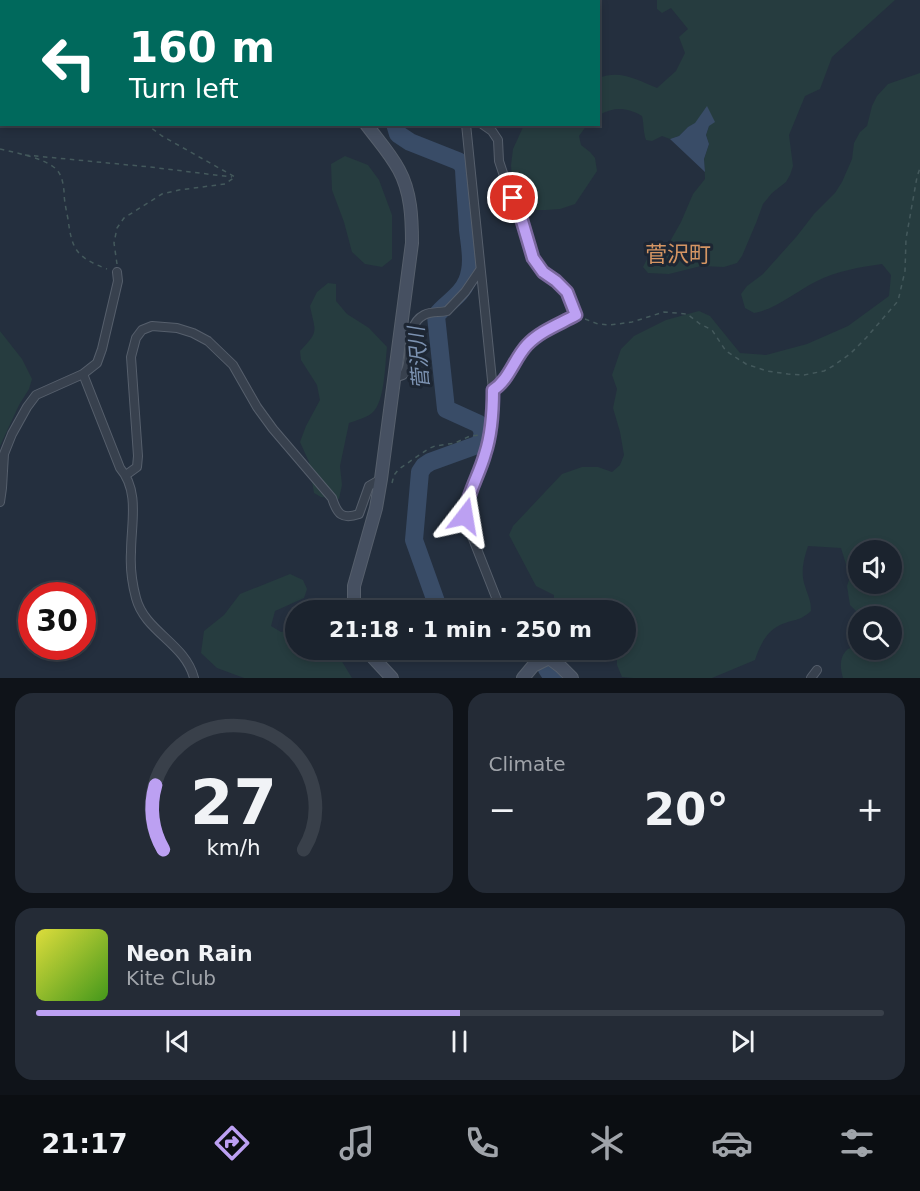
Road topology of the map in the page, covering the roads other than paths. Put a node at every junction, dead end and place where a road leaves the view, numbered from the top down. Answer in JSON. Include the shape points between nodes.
{"nodes":[{"id":1,"x":368,"y":126,"type":"edge"},
{"id":2,"x":466,"y":126,"type":"edge"},
{"id":3,"x":485,"y":126,"type":"edge"},
{"id":4,"x":480,"y":270,"type":"junction"},
{"id":5,"x":117,"y":272,"type":"road end"},
{"id":6,"x":83,"y":374,"type":"junction"},
{"id":7,"x":394,"y":377,"type":"junction"},
{"id":8,"x":493,"y":390,"type":"junction"},
{"id":9,"x":126,"y":475,"type":"junction"},
{"id":10,"x":387,"y":481,"type":"junction"},
{"id":11,"x":0,"y":502,"type":"edge"},
{"id":12,"x":354,"y":600,"type":"edge"},
{"id":13,"x":497,"y":600,"type":"edge"},
{"id":14,"x":375,"y":660,"type":"edge"},
{"id":15,"x":540,"y":660,"type":"edge"},
{"id":16,"x":553,"y":660,"type":"edge"},
{"id":17,"x":817,"y":670,"type":"dead end"},
{"id":18,"x":194,"y":678,"type":"edge"},
{"id":19,"x":392,"y":678,"type":"edge"},
{"id":20,"x":523,"y":678,"type":"edge"},
{"id":21,"x":572,"y":678,"type":"edge"},
{"id":22,"x":811,"y":678,"type":"edge"}],
"edges":[{"from":1,"to":7,"type":"street","via":[[400,171],[410,201],[412,243]]},
{"from":2,"to":4,"type":"street"},
{"from":3,"to":8,"type":"street","via":[[498,140],[499,161],[533,258],[567,292],[576,315],[527,345],[501,385]]},
{"from":4,"to":7,"type":"street","via":[[451,308],[423,315],[416,321],[406,370]]},
{"from":4,"to":8,"type":"street"},
{"from":5,"to":6,"type":"street","via":[[102,349],[97,363]]},
{"from":6,"to":9,"type":"street"},
{"from":6,"to":11,"type":"street","via":[[36,395],[27,407],[4,454]]},
{"from":7,"to":10,"type":"street"},
{"from":8,"to":13,"type":"street","via":[[493,422],[465,516]]},
{"from":9,"to":10,"type":"street","via":[[136,467],[138,456],[131,357],[136,338],[152,326],[193,333],[220,352],[233,365],[273,429],[344,516],[359,514],[369,486]]},
{"from":9,"to":18,"type":"street","via":[[134,503],[130,571],[136,599],[142,615],[183,654]]},
{"from":10,"to":12,"type":"street","via":[[354,586]]},
{"from":14,"to":19,"type":"street"},
{"from":15,"to":20,"type":"street"},
{"from":16,"to":21,"type":"street"},
{"from":17,"to":22,"type":"street"}]}
